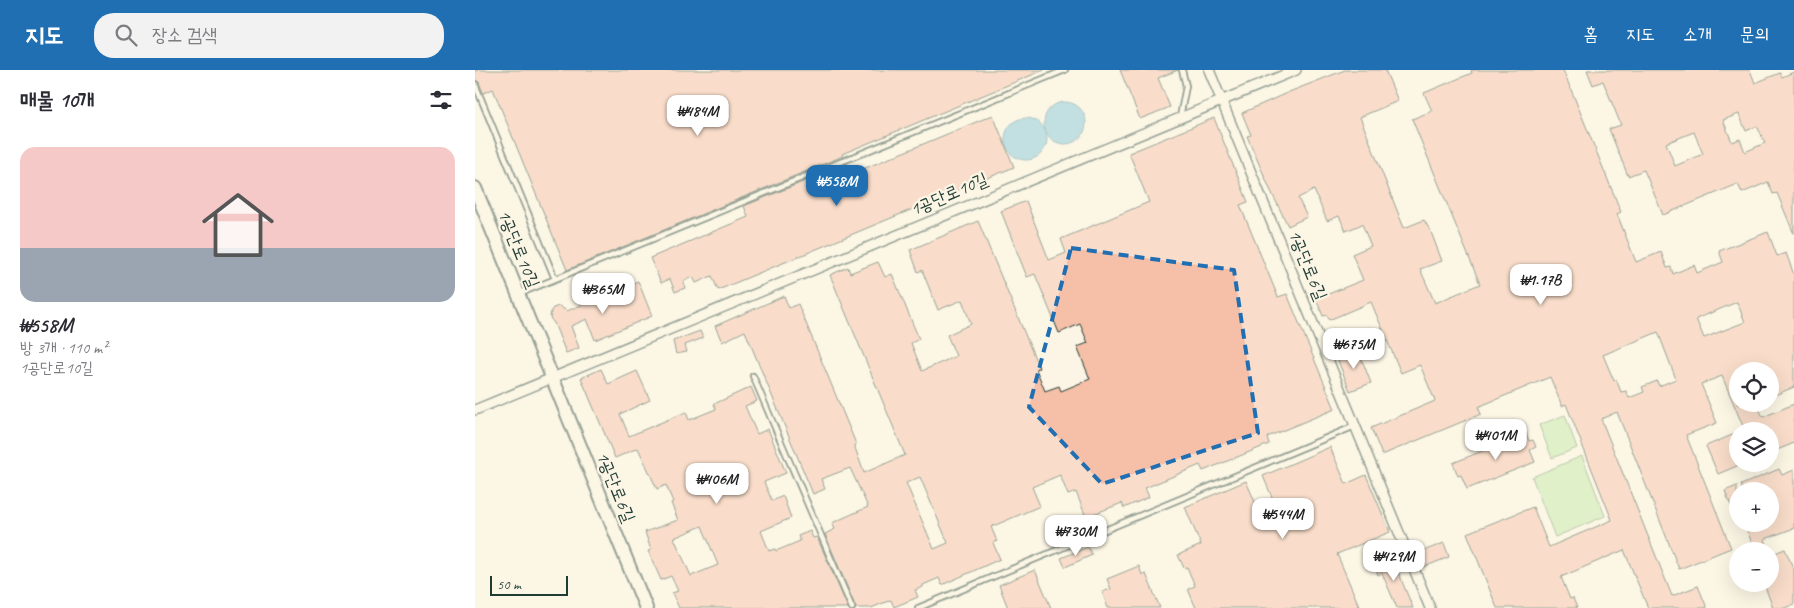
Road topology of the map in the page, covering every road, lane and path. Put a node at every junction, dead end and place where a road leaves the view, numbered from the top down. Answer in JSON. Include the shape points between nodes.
{"nodes":[{"id":1,"x":1065,"y":70,"type":"edge"},
{"id":2,"x":1182,"y":70,"type":"edge"},
{"id":3,"x":1209,"y":70,"type":"edge"},
{"id":4,"x":1296,"y":70,"type":"edge"},
{"id":5,"x":475,"y":84,"type":"edge"},
{"id":6,"x":1221,"y":101,"type":"junction"},
{"id":7,"x":1180,"y":117,"type":"junction"},
{"id":8,"x":475,"y":188,"type":"edge"},
{"id":9,"x":555,"y":279,"type":"junction"},
{"id":10,"x":518,"y":294,"type":"junction"},
{"id":11,"x":753,"y":376,"type":"dead end"},
{"id":12,"x":553,"y":379,"type":"junction"},
{"id":13,"x":475,"y":410,"type":"edge"},
{"id":14,"x":1355,"y":426,"type":"junction"},
{"id":15,"x":646,"y":608,"type":"edge"},
{"id":16,"x":852,"y":608,"type":"edge"},
{"id":17,"x":918,"y":608,"type":"edge"},
{"id":18,"x":1430,"y":608,"type":"edge"}],
"edges":[{"from":1,"to":9,"type":"lane"},
{"from":2,"to":7,"type":"lane","via":[[1186,86]]},
{"from":3,"to":6,"type":"street"},
{"from":4,"to":6,"type":"street","name":"1공단로10길"},
{"from":5,"to":9,"type":"lane"},
{"from":6,"to":7,"type":"street","name":"1공단로10길"},
{"from":6,"to":14,"type":"street","name":"1공단로6길"},
{"from":7,"to":12,"type":"street","name":"1공단로10길"},
{"from":8,"to":10,"type":"street","name":"1공단로10길"},
{"from":9,"to":10,"type":"lane"},
{"from":10,"to":12,"type":"street","name":"1공단로10길"},
{"from":11,"to":16,"type":"lane"},
{"from":12,"to":13,"type":"street","name":"1공단로10길"},
{"from":12,"to":15,"type":"street","name":"1공단로6길"},
{"from":14,"to":17,"type":"lane"},
{"from":14,"to":18,"type":"street","name":"1공단로6길"}]}
